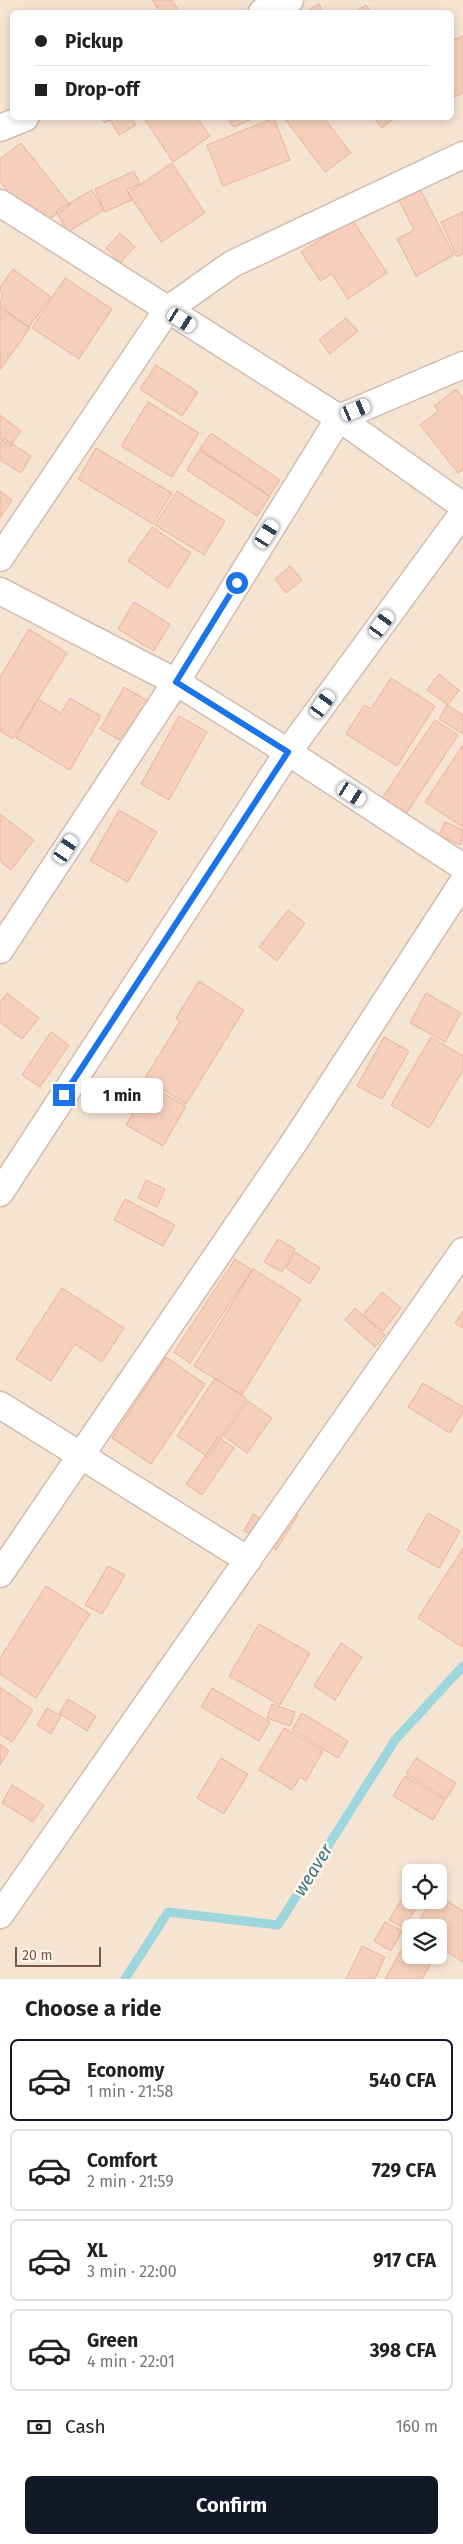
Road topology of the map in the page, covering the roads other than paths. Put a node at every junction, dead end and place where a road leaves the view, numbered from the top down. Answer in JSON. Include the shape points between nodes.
{"nodes":[{"id":1,"x":290,"y":0,"type":"edge"},
{"id":2,"x":267,"y":10,"type":"edge"},
{"id":3,"x":20,"y":120,"type":"edge"},
{"id":4,"x":0,"y":128,"type":"edge"},
{"id":5,"x":463,"y":155,"type":"edge"},
{"id":6,"x":0,"y":203,"type":"edge"},
{"id":7,"x":167,"y":310,"type":"junction"},
{"id":8,"x":463,"y":365,"type":"edge"},
{"id":9,"x":339,"y":418,"type":"junction"},
{"id":10,"x":463,"y":506,"type":"edge"},
{"id":11,"x":463,"y":513,"type":"edge"},
{"id":12,"x":0,"y":558,"type":"edge"},
{"id":13,"x":0,"y":591,"type":"edge"},
{"id":14,"x":176,"y":682,"type":"junction"},
{"id":15,"x":288,"y":752,"type":"junction"},
{"id":16,"x":463,"y":867,"type":"edge"},
{"id":17,"x":463,"y":882,"type":"edge"},
{"id":18,"x":0,"y":950,"type":"edge"},
{"id":19,"x":0,"y":1193,"type":"edge"},
{"id":20,"x":463,"y":1251,"type":"edge"},
{"id":21,"x":0,"y":1404,"type":"edge"},
{"id":22,"x":80,"y":1456,"type":"junction"},
{"id":23,"x":248,"y":1560,"type":"junction"},
{"id":24,"x":0,"y":1574,"type":"edge"},
{"id":25,"x":0,"y":1915,"type":"edge"}],
"edges":[{"from":1,"to":2,"type":"street"},
{"from":3,"to":4,"type":"street"},
{"from":5,"to":7,"type":"street","via":[[232,264]]},
{"from":6,"to":7,"type":"street"},
{"from":7,"to":9,"type":"street"},
{"from":7,"to":12,"type":"street"},
{"from":8,"to":9,"type":"street"},
{"from":9,"to":10,"type":"street"},
{"from":9,"to":14,"type":"street"},
{"from":11,"to":15,"type":"street"},
{"from":13,"to":14,"type":"street"},
{"from":14,"to":15,"type":"street"},
{"from":14,"to":18,"type":"street"},
{"from":15,"to":16,"type":"street"},
{"from":15,"to":19,"type":"street"},
{"from":17,"to":22,"type":"street","via":[[295,1141]]},
{"from":20,"to":23,"type":"street"},
{"from":21,"to":22,"type":"street"},
{"from":22,"to":23,"type":"street"},
{"from":22,"to":24,"type":"street"},
{"from":23,"to":25,"type":"street"}]}
